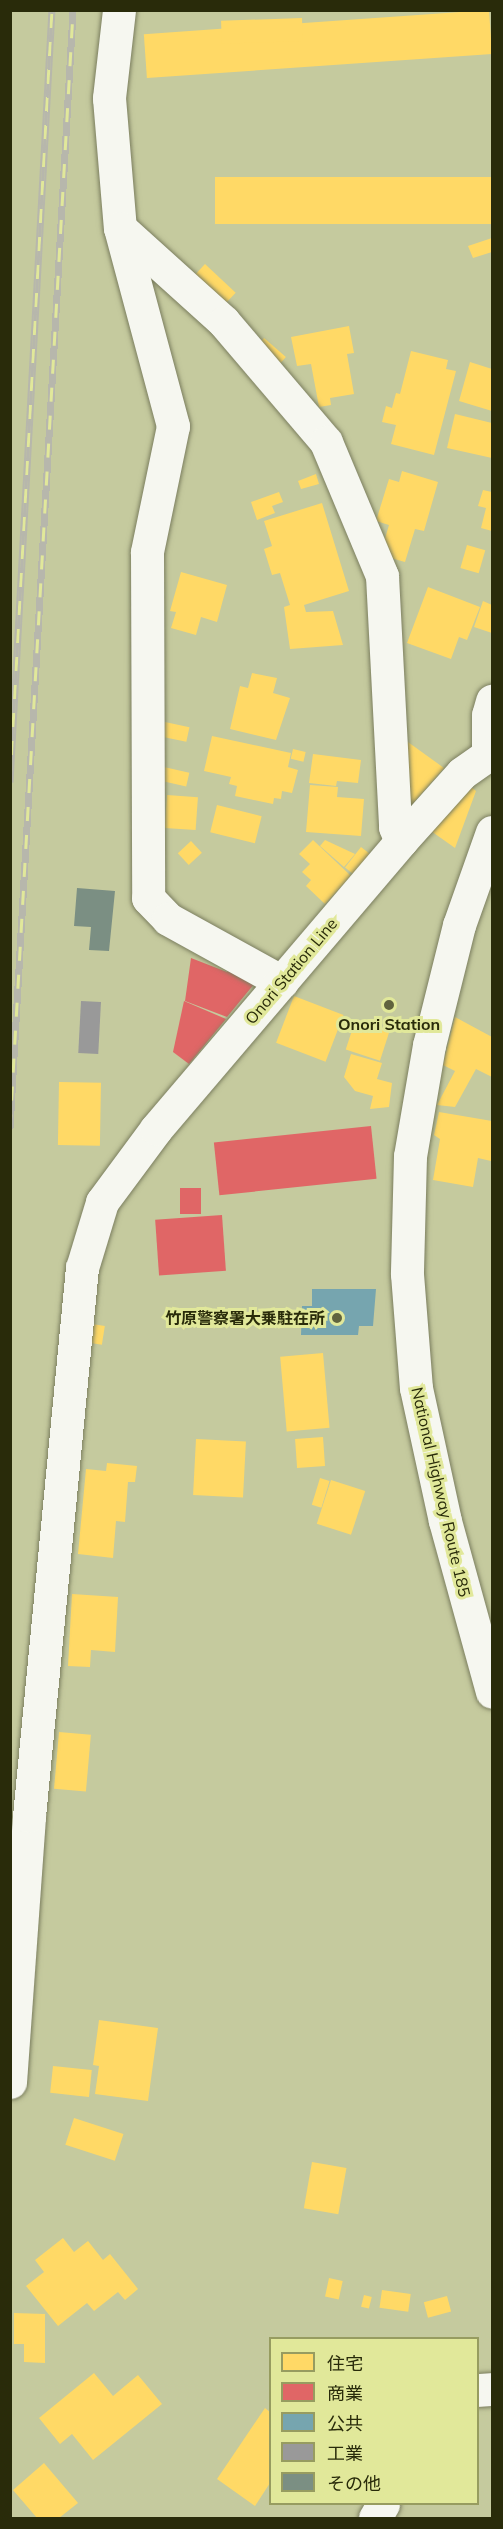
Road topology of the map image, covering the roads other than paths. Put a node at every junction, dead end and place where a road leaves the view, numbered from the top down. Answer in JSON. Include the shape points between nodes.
{"nodes":[{"id":1,"x":119,"y":10,"type":"edge"},
{"id":2,"x":120,"y":228,"type":"junction"},
{"id":3,"x":492,"y":701,"type":"edge"},
{"id":4,"x":490,"y":753,"type":"edge"},
{"id":5,"x":492,"y":832,"type":"edge"},
{"id":6,"x":401,"y":841,"type":"junction"},
{"id":7,"x":282,"y":982,"type":"junction"},
{"id":8,"x":492,"y":1692,"type":"edge"},
{"id":9,"x":10,"y":2082,"type":"edge"}],
"edges":[{"from":1,"to":2,"type":"main road","via":[[109,98]]},
{"from":2,"to":6,"type":"main road","via":[[224,322],[326,442],[382,576],[395,827]]},
{"from":2,"to":7,"type":"main road","via":[[173,426],[147,552],[148,898],[168,919]]},
{"from":3,"to":4,"type":"main road","via":[[488,716]]},
{"from":4,"to":6,"type":"main road","name":"Onori Station Line","via":[[462,773]]},
{"from":5,"to":8,"type":"main road","name":"National Highway Route 185","via":[[459,925],[429,1046],[410,1156],[407,1274],[416,1388],[445,1521]]},
{"from":6,"to":7,"type":"main road","name":"Onori Station Line"},
{"from":7,"to":9,"type":"main road","name":"Onori Station Line","via":[[156,1129],[102,1202],[82,1268],[29,1816]]}]}
